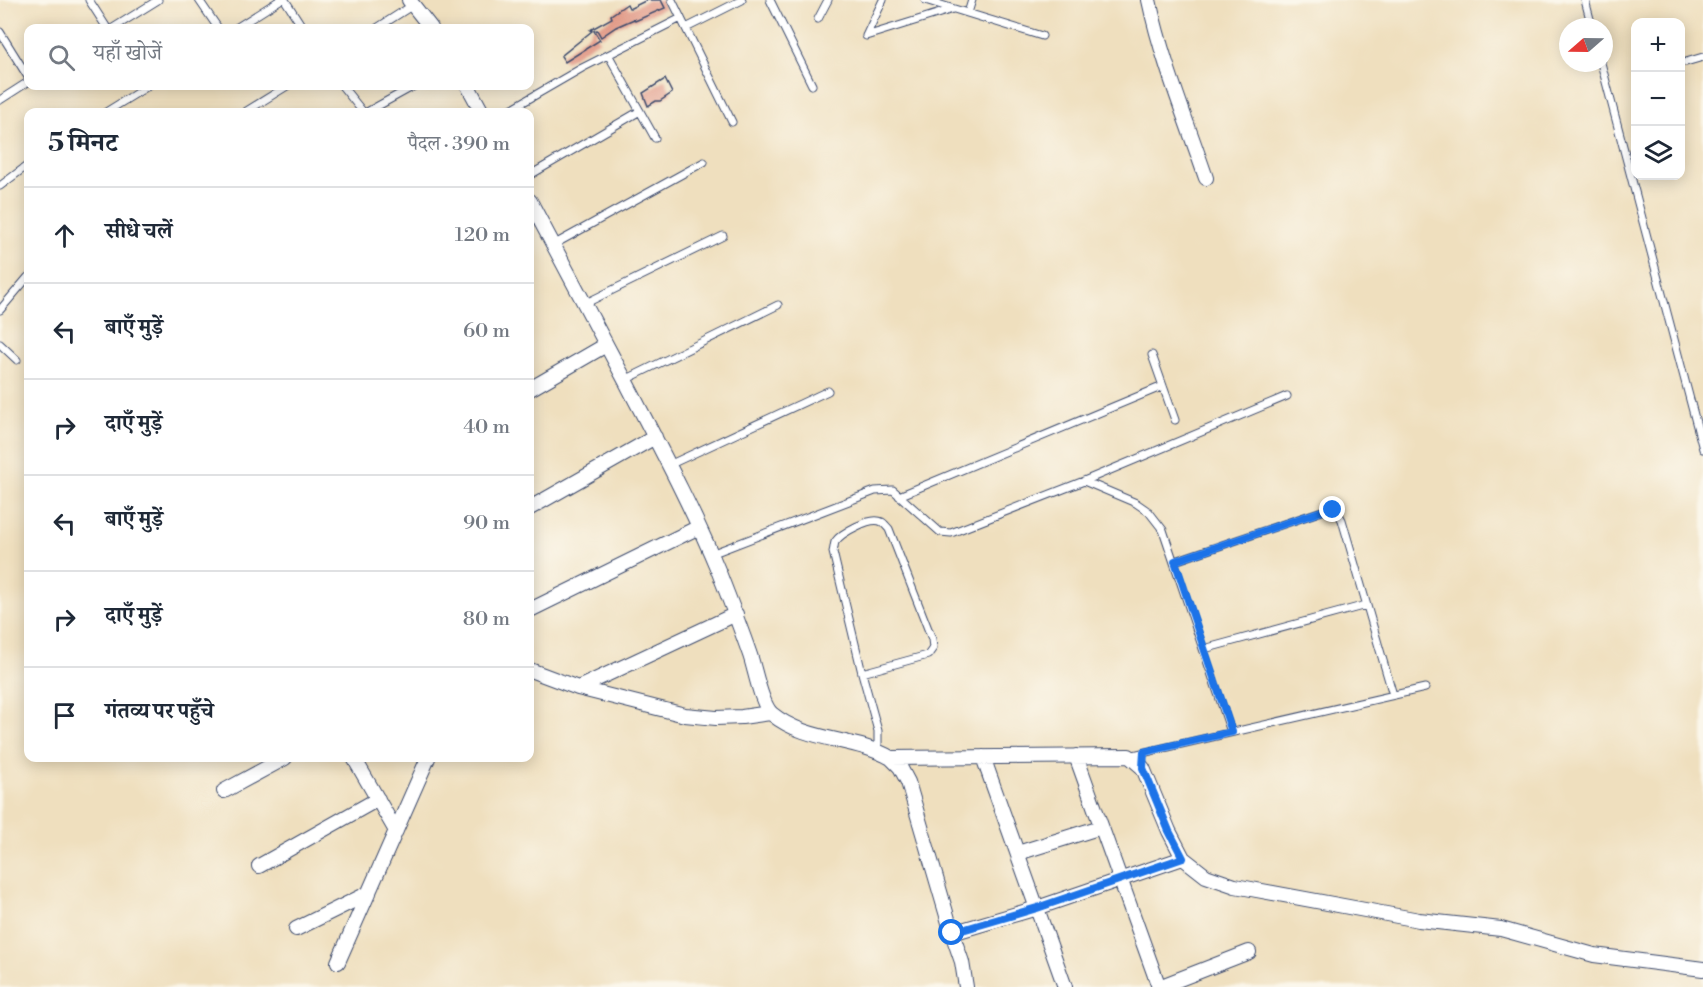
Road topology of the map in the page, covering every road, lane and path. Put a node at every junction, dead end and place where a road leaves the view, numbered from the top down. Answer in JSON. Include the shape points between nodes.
{"nodes":[{"id":1,"x":89,"y":0,"type":"edge"},
{"id":2,"x":158,"y":0,"type":"edge"},
{"id":3,"x":199,"y":0,"type":"edge"},
{"id":4,"x":280,"y":0,"type":"edge"},
{"id":5,"x":285,"y":0,"type":"edge"},
{"id":6,"x":672,"y":0,"type":"edge"},
{"id":7,"x":742,"y":0,"type":"edge"},
{"id":8,"x":770,"y":0,"type":"edge"},
{"id":9,"x":828,"y":0,"type":"edge"},
{"id":10,"x":883,"y":0,"type":"edge"},
{"id":11,"x":925,"y":0,"type":"edge"},
{"id":12,"x":972,"y":0,"type":"edge"},
{"id":13,"x":1149,"y":0,"type":"edge"},
{"id":14,"x":1585,"y":0,"type":"edge"},
{"id":15,"x":411,"y":3,"type":"edge"},
{"id":16,"x":953,"y":9,"type":"junction"},
{"id":17,"x":968,"y":13,"type":"junction"},
{"id":18,"x":681,"y":18,"type":"junction"},
{"id":19,"x":1590,"y":18,"type":"edge"},
{"id":20,"x":818,"y":19,"type":"dead end"},
{"id":21,"x":105,"y":24,"type":"edge"},
{"id":22,"x":119,"y":24,"type":"edge"},
{"id":23,"x":215,"y":24,"type":"edge"},
{"id":24,"x":242,"y":24,"type":"edge"},
{"id":25,"x":300,"y":24,"type":"edge"},
{"id":26,"x":382,"y":24,"type":"edge"},
{"id":27,"x":427,"y":24,"type":"edge"},
{"id":28,"x":686,"y":28,"type":"junction"},
{"id":29,"x":0,"y":32,"type":"edge"},
{"id":30,"x":1042,"y":36,"type":"dead end"},
{"id":31,"x":609,"y":56,"type":"junction"},
{"id":32,"x":1703,"y":57,"type":"edge"},
{"id":33,"x":1686,"y":62,"type":"dead end"},
{"id":34,"x":24,"y":71,"type":"edge"},
{"id":35,"x":1603,"y":72,"type":"edge"},
{"id":36,"x":24,"y":85,"type":"edge"},
{"id":37,"x":812,"y":85,"type":"dead end"},
{"id":38,"x":142,"y":90,"type":"edge"},
{"id":39,"x":281,"y":90,"type":"edge"},
{"id":40,"x":346,"y":90,"type":"edge"},
{"id":41,"x":406,"y":90,"type":"edge"},
{"id":42,"x":470,"y":90,"type":"edge"},
{"id":43,"x":0,"y":100,"type":"edge"},
{"id":44,"x":112,"y":108,"type":"edge"},
{"id":45,"x":254,"y":108,"type":"edge"},
{"id":46,"x":361,"y":108,"type":"edge"},
{"id":47,"x":373,"y":108,"type":"edge"},
{"id":48,"x":480,"y":108,"type":"edge"},
{"id":49,"x":513,"y":108,"type":"edge"},
{"id":50,"x":640,"y":111,"type":"junction"},
{"id":51,"x":732,"y":122,"type":"dead end"},
{"id":52,"x":655,"y":138,"type":"dead end"},
{"id":53,"x":704,"y":162,"type":"dead end"},
{"id":54,"x":24,"y":171,"type":"edge"},
{"id":55,"x":534,"y":173,"type":"edge"},
{"id":56,"x":1206,"y":178,"type":"dead end"},
{"id":57,"x":0,"y":186,"type":"edge"},
{"id":58,"x":534,"y":209,"type":"edge"},
{"id":59,"x":723,"y":236,"type":"dead end"},
{"id":60,"x":553,"y":245,"type":"junction"},
{"id":61,"x":24,"y":282,"type":"edge"},
{"id":62,"x":584,"y":304,"type":"junction"},
{"id":63,"x":778,"y":305,"type":"dead end"},
{"id":64,"x":0,"y":310,"type":"edge"},
{"id":65,"x":0,"y":344,"type":"edge"},
{"id":66,"x":606,"y":345,"type":"junction"},
{"id":67,"x":1152,"y":355,"type":"dead end"},
{"id":68,"x":17,"y":360,"type":"dead end"},
{"id":69,"x":625,"y":381,"type":"junction"},
{"id":70,"x":1163,"y":386,"type":"junction"},
{"id":71,"x":534,"y":387,"type":"edge"},
{"id":72,"x":828,"y":391,"type":"dead end"},
{"id":73,"x":1287,"y":396,"type":"dead end"},
{"id":74,"x":1175,"y":420,"type":"dead end"},
{"id":75,"x":655,"y":437,"type":"junction"},
{"id":76,"x":1703,"y":448,"type":"edge"},
{"id":77,"x":669,"y":465,"type":"junction"},
{"id":78,"x":1084,"y":481,"type":"junction"},
{"id":79,"x":899,"y":496,"type":"junction"},
{"id":80,"x":534,"y":506,"type":"edge"},
{"id":81,"x":699,"y":527,"type":"junction"},
{"id":82,"x":711,"y":554,"type":"junction"},
{"id":83,"x":1175,"y":561,"type":"junction"},
{"id":84,"x":1366,"y":605,"type":"junction"},
{"id":85,"x":534,"y":608,"type":"edge"},
{"id":86,"x":736,"y":614,"type":"junction"},
{"id":87,"x":1204,"y":649,"type":"junction"},
{"id":88,"x":534,"y":672,"type":"edge"},
{"id":89,"x":862,"y":673,"type":"junction"},
{"id":90,"x":578,"y":688,"type":"junction"},
{"id":91,"x":1425,"y":688,"type":"dead end"},
{"id":92,"x":1393,"y":695,"type":"junction"},
{"id":93,"x":770,"y":712,"type":"junction"},
{"id":94,"x":1232,"y":732,"type":"junction"},
{"id":95,"x":878,"y":751,"type":"junction"},
{"id":96,"x":1144,"y":752,"type":"junction"},
{"id":97,"x":1076,"y":756,"type":"junction"},
{"id":98,"x":1128,"y":756,"type":"junction"},
{"id":99,"x":983,"y":757,"type":"junction"},
{"id":100,"x":891,"y":758,"type":"junction"},
{"id":101,"x":278,"y":762,"type":"edge"},
{"id":102,"x":356,"y":762,"type":"edge"},
{"id":103,"x":426,"y":762,"type":"edge"},
{"id":104,"x":1143,"y":768,"type":"junction"},
{"id":105,"x":224,"y":791,"type":"dead end"},
{"id":106,"x":378,"y":799,"type":"junction"},
{"id":107,"x":1101,"y":827,"type":"junction"},
{"id":108,"x":396,"y":831,"type":"junction"},
{"id":109,"x":1018,"y":853,"type":"junction"},
{"id":110,"x":1183,"y":858,"type":"junction"},
{"id":111,"x":259,"y":866,"type":"dead end"},
{"id":112,"x":1120,"y":880,"type":"junction"},
{"id":113,"x":369,"y":893,"type":"junction"},
{"id":114,"x":1037,"y":908,"type":"junction"},
{"id":115,"x":296,"y":930,"type":"dead end"},
{"id":116,"x":952,"y":933,"type":"junction"},
{"id":117,"x":1249,"y":952,"type":"dead end"},
{"id":118,"x":338,"y":962,"type":"dead end"},
{"id":119,"x":1703,"y":969,"type":"edge"},
{"id":120,"x":966,"y":987,"type":"edge"},
{"id":121,"x":1065,"y":987,"type":"edge"},
{"id":122,"x":1159,"y":987,"type":"edge"}],
"edges":[{"from":1,"to":21,"type":"lane"},
{"from":2,"to":22,"type":"lane"},
{"from":3,"to":23,"type":"lane"},
{"from":4,"to":24,"type":"lane"},
{"from":5,"to":25,"type":"lane"},
{"from":6,"to":18,"type":"lane"},
{"from":7,"to":28,"type":"lane"},
{"from":8,"to":37,"type":"lane"},
{"from":9,"to":20,"type":"lane"},
{"from":10,"to":16,"type":"lane","via":[[866,36]]},
{"from":11,"to":16,"type":"lane"},
{"from":12,"to":17,"type":"lane"},
{"from":13,"to":56,"type":"street"},
{"from":14,"to":19,"type":"lane"},
{"from":15,"to":26,"type":"lane"},
{"from":15,"to":27,"type":"street"},
{"from":16,"to":17,"type":"lane"},
{"from":17,"to":30,"type":"lane"},
{"from":18,"to":28,"type":"lane"},
{"from":18,"to":31,"type":"lane"},
{"from":28,"to":51,"type":"lane"},
{"from":29,"to":34,"type":"lane"},
{"from":31,"to":49,"type":"lane"},
{"from":31,"to":50,"type":"lane"},
{"from":32,"to":33,"type":"lane"},
{"from":35,"to":76,"type":"lane"},
{"from":36,"to":43,"type":"lane"},
{"from":38,"to":44,"type":"lane"},
{"from":39,"to":45,"type":"lane"},
{"from":40,"to":46,"type":"lane"},
{"from":41,"to":47,"type":"lane"},
{"from":42,"to":48,"type":"street"},
{"from":50,"to":52,"type":"lane"},
{"from":50,"to":55,"type":"lane"},
{"from":53,"to":60,"type":"lane"},
{"from":54,"to":57,"type":"lane"},
{"from":58,"to":60,"type":"street"},
{"from":59,"to":62,"type":"lane"},
{"from":60,"to":62,"type":"street"},
{"from":61,"to":64,"type":"lane"},
{"from":62,"to":66,"type":"street"},
{"from":63,"to":69,"type":"lane"},
{"from":65,"to":68,"type":"lane"},
{"from":66,"to":69,"type":"street"},
{"from":66,"to":71,"type":"street"},
{"from":67,"to":70,"type":"lane"},
{"from":69,"to":75,"type":"street"},
{"from":70,"to":74,"type":"lane"},
{"from":70,"to":79,"type":"lane"},
{"from":72,"to":77,"type":"lane"},
{"from":73,"to":78,"type":"lane"},
{"from":75,"to":77,"type":"street"},
{"from":75,"to":80,"type":"street"},
{"from":77,"to":81,"type":"street"},
{"from":78,"to":79,"type":"lane","via":[[951,533],[940,532]]},
{"from":78,"to":83,"type":"lane","via":[[1149,512],[1163,530]]},
{"from":79,"to":82,"type":"lane","via":[[893,490],[875,491]]},
{"from":81,"to":82,"type":"street"},
{"from":81,"to":85,"type":"street"},
{"from":82,"to":86,"type":"street"},
{"from":83,"to":84,"type":"lane","via":[[1333,510],[1342,520]]},
{"from":83,"to":87,"type":"lane"},
{"from":84,"to":87,"type":"lane"},
{"from":84,"to":92,"type":"lane"},
{"from":86,"to":90,"type":"street"},
{"from":86,"to":93,"type":"street"},
{"from":87,"to":94,"type":"lane"},
{"from":88,"to":90,"type":"street"},
{"from":89,"to":89,"type":"lane","via":[[833,552],[836,542],[852,529],[876,521],[883,522],[888,529],[933,648],[928,655]]},
{"from":89,"to":95,"type":"lane","via":[[878,731]]},
{"from":90,"to":93,"type":"street","via":[[685,715],[716,718]]},
{"from":91,"to":92,"type":"lane"},
{"from":92,"to":94,"type":"lane"},
{"from":93,"to":95,"type":"street","via":[[809,733]]},
{"from":94,"to":96,"type":"lane"},
{"from":95,"to":100,"type":"street"},
{"from":96,"to":98,"type":"lane"},
{"from":96,"to":104,"type":"lane"},
{"from":97,"to":98,"type":"street"},
{"from":97,"to":99,"type":"street"},
{"from":97,"to":107,"type":"street"},
{"from":98,"to":104,"type":"street"},
{"from":99,"to":100,"type":"street"},
{"from":99,"to":109,"type":"street"},
{"from":100,"to":116,"type":"street","via":[[908,782]]},
{"from":101,"to":105,"type":"street"},
{"from":102,"to":106,"type":"street"},
{"from":103,"to":108,"type":"street"},
{"from":104,"to":110,"type":"street"},
{"from":106,"to":108,"type":"street"},
{"from":106,"to":111,"type":"street"},
{"from":107,"to":109,"type":"street"},
{"from":107,"to":112,"type":"street"},
{"from":108,"to":113,"type":"street"},
{"from":109,"to":114,"type":"street"},
{"from":110,"to":112,"type":"street"},
{"from":110,"to":119,"type":"street","via":[[1206,876],[1235,886],[1419,920],[1501,929],[1594,955]]},
{"from":112,"to":114,"type":"street"},
{"from":112,"to":122,"type":"street"},
{"from":113,"to":115,"type":"street"},
{"from":113,"to":118,"type":"street"},
{"from":114,"to":116,"type":"street"},
{"from":114,"to":121,"type":"street"},
{"from":116,"to":120,"type":"street","via":[[963,962]]},
{"from":117,"to":122,"type":"street"}]}
